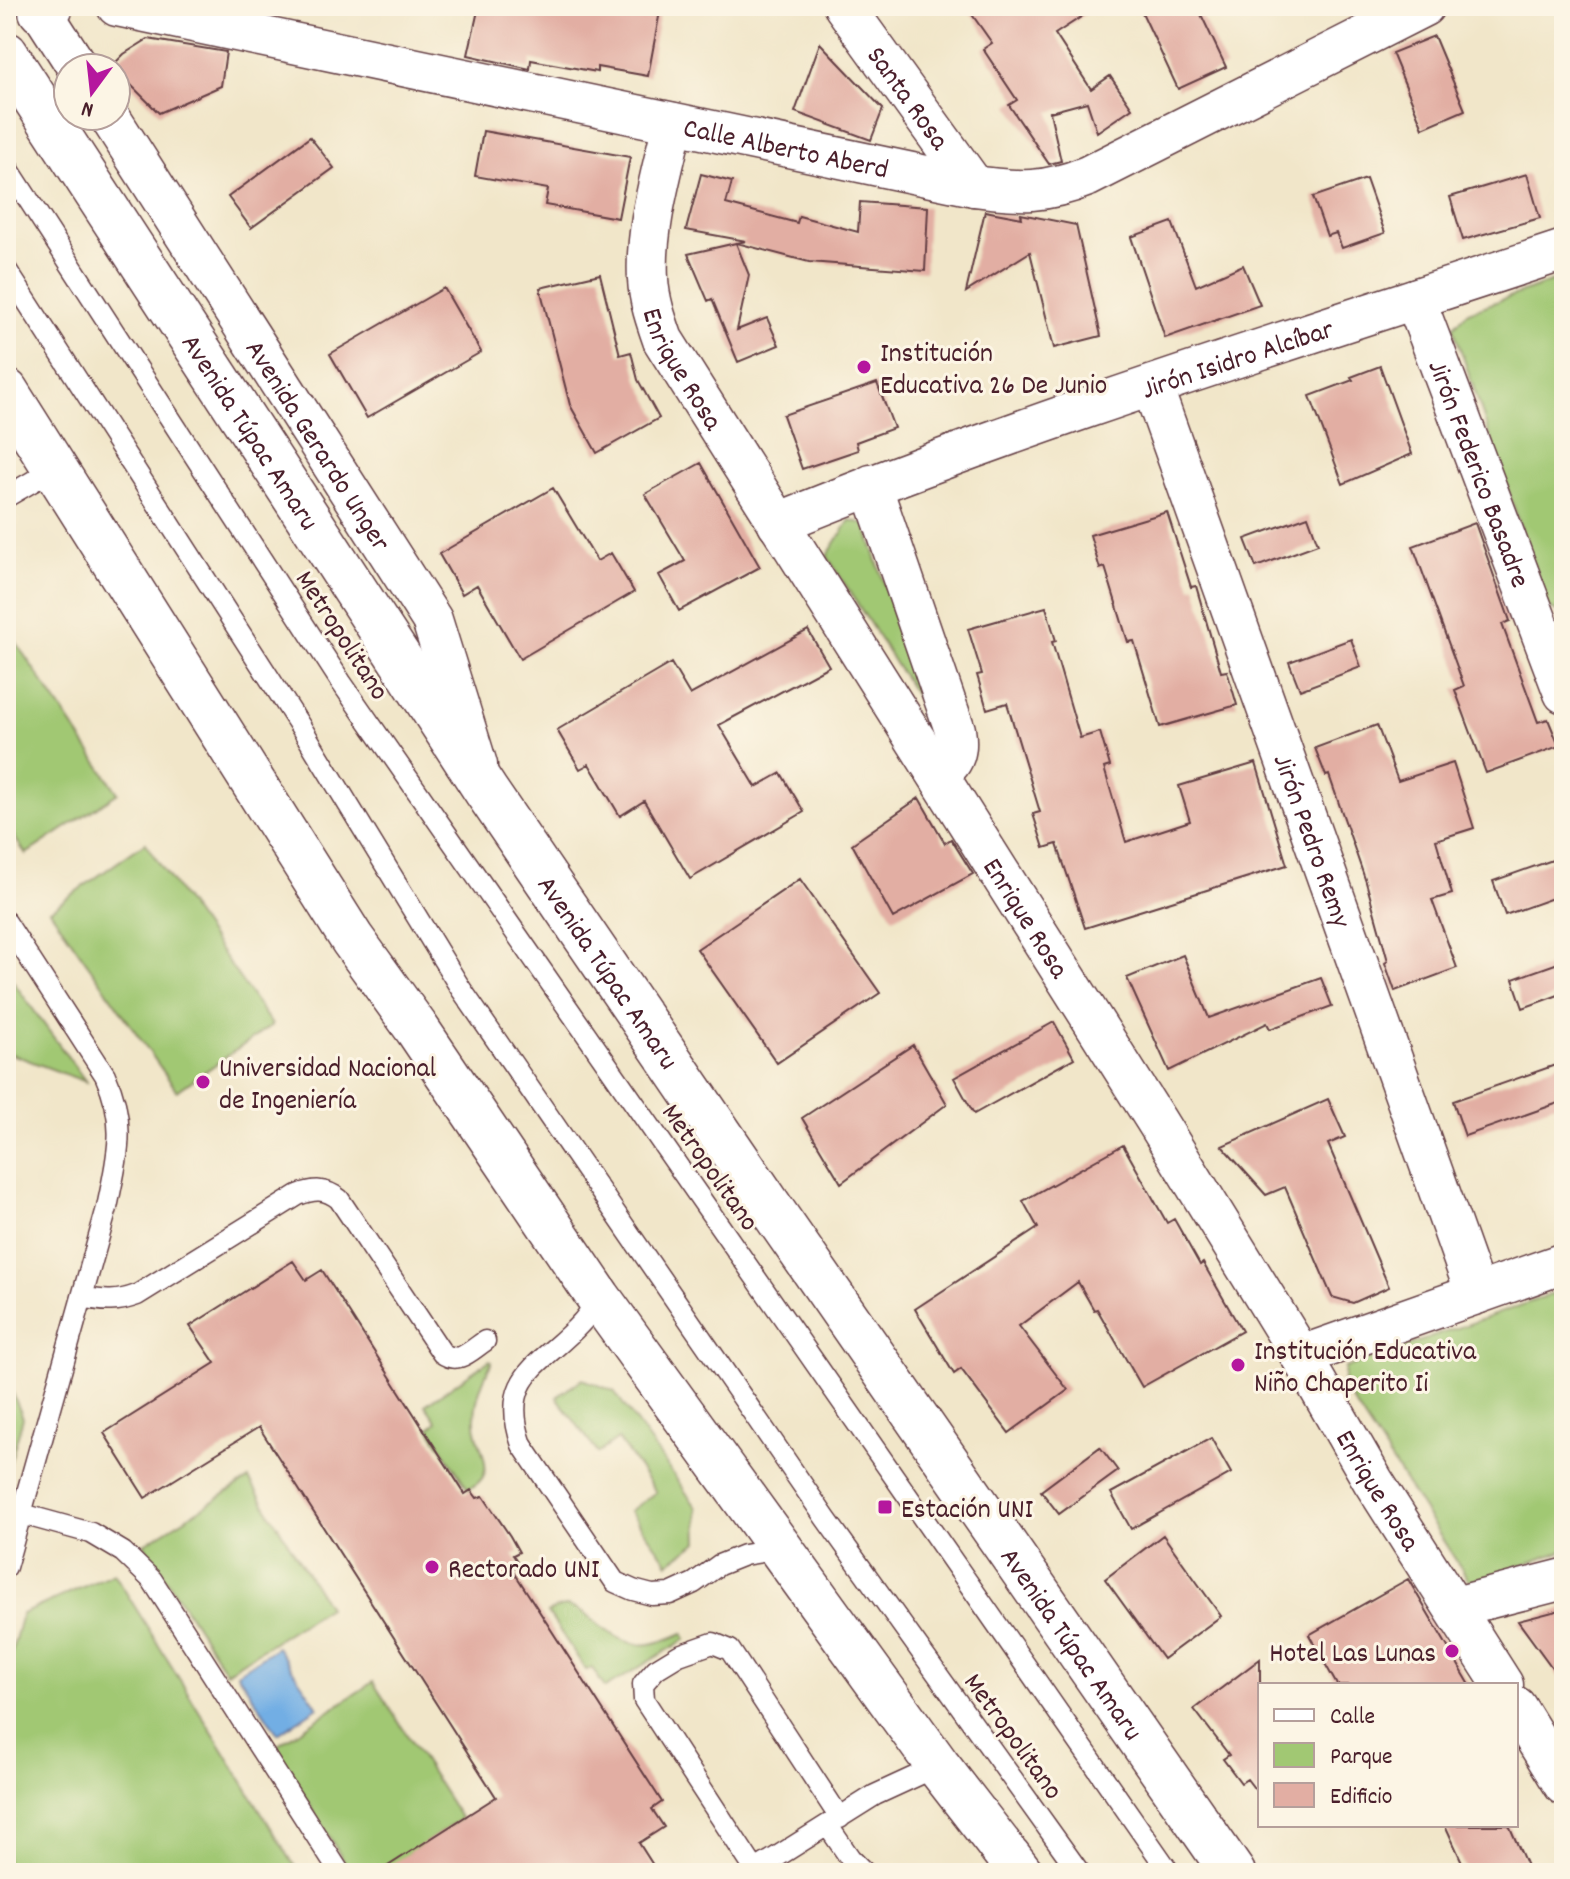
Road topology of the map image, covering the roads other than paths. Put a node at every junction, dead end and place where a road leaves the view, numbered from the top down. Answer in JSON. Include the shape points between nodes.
{"nodes":[{"id":1,"x":117,"y":6,"type":"edge"},
{"id":2,"x":844,"y":6,"type":"edge"},
{"id":3,"x":1424,"y":6,"type":"edge"},
{"id":4,"x":43,"y":8,"type":"edge"},
{"id":5,"x":69,"y":52,"type":"edge"},
{"id":6,"x":6,"y":54,"type":"edge"},
{"id":7,"x":673,"y":123,"type":"junction"},
{"id":8,"x":119,"y":132,"type":"edge"},
{"id":9,"x":6,"y":165,"type":"edge"},
{"id":10,"x":974,"y":186,"type":"junction"},
{"id":11,"x":1564,"y":250,"type":"edge"},
{"id":12,"x":6,"y":269,"type":"edge"},
{"id":13,"x":1415,"y":299,"type":"junction"},
{"id":14,"x":1152,"y":386,"type":"junction"},
{"id":15,"x":6,"y":391,"type":"edge"},
{"id":16,"x":54,"y":469,"type":"junction"},
{"id":17,"x":871,"y":485,"type":"junction"},
{"id":18,"x":6,"y":497,"type":"edge"},
{"id":19,"x":778,"y":523,"type":"junction"},
{"id":20,"x":1554,"y":637,"type":"edge"},
{"id":21,"x":1564,"y":693,"type":"edge"},
{"id":22,"x":937,"y":772,"type":"junction"},
{"id":23,"x":486,"y":791,"type":"junction"},
{"id":24,"x":6,"y":922,"type":"edge"},
{"id":25,"x":1564,"y":1263,"type":"edge"},
{"id":26,"x":1476,"y":1294,"type":"junction"},
{"id":27,"x":84,"y":1297,"type":"junction"},
{"id":28,"x":599,"y":1298,"type":"junction"},
{"id":29,"x":485,"y":1341,"type":"dead end"},
{"id":30,"x":1301,"y":1356,"type":"junction"},
{"id":31,"x":22,"y":1514,"type":"junction"},
{"id":32,"x":779,"y":1549,"type":"junction"},
{"id":33,"x":6,"y":1567,"type":"edge"},
{"id":34,"x":1564,"y":1579,"type":"edge"},
{"id":35,"x":1455,"y":1607,"type":"junction"},
{"id":36,"x":1502,"y":1683,"type":"edge"},
{"id":37,"x":1518,"y":1710,"type":"edge"},
{"id":38,"x":938,"y":1766,"type":"junction"},
{"id":39,"x":1564,"y":1785,"type":"edge"},
{"id":40,"x":834,"y":1822,"type":"junction"},
{"id":41,"x":753,"y":1872,"type":"edge"},
{"id":42,"x":340,"y":1873,"type":"edge"},
{"id":43,"x":865,"y":1873,"type":"edge"},
{"id":44,"x":1021,"y":1873,"type":"edge"},
{"id":45,"x":1080,"y":1873,"type":"edge"},
{"id":46,"x":1170,"y":1873,"type":"edge"},
{"id":47,"x":1233,"y":1873,"type":"edge"}],
"edges":[{"from":1,"to":7,"type":"street","name":"Calle Alberto Aberd"},
{"from":2,"to":10,"type":"street","name":"Santa Rosa"},
{"from":3,"to":10,"type":"street","name":"Calle Alberto Aberd","via":[[1059,188],[1023,192]]},
{"from":4,"to":5,"type":"street"},
{"from":6,"to":23,"type":"main road","name":"Avenida Túpac Amaru"},
{"from":7,"to":10,"type":"street","name":"Calle Alberto Aberd"},
{"from":7,"to":19,"type":"street","name":"Enrique Rosa","via":[[650,242],[651,304],[663,340]]},
{"from":8,"to":23,"type":"street","name":"Avenida Gerardo Unger","via":[[432,620]]},
{"from":9,"to":46,"type":"lane","name":"Metropolitano","via":[[341,682]]},
{"from":11,"to":13,"type":"street","name":"Jirón Isidro Alcíbar"},
{"from":12,"to":45,"type":"lane","name":"Metropolitano","via":[[304,732],[461,989],[826,1519]]},
{"from":13,"to":14,"type":"street","name":"Jirón Isidro Alcíbar"},
{"from":13,"to":20,"type":"street","name":"Jirón Federico Basadre"},
{"from":14,"to":17,"type":"street","name":"Jirón Isidro Alcíbar"},
{"from":14,"to":26,"type":"street","name":"Jirón Pedro Remy"},
{"from":15,"to":16,"type":"main road"},
{"from":16,"to":18,"type":"lane"},
{"from":16,"to":28,"type":"main road","via":[[352,939]]},
{"from":17,"to":19,"type":"street","name":"Jirón Isidro Alcíbar"},
{"from":17,"to":22,"type":"street","via":[[955,730],[954,757]]},
{"from":19,"to":22,"type":"street","name":"Enrique Rosa"},
{"from":20,"to":21,"type":"street","name":"Jirón Federico Basadre"},
{"from":22,"to":30,"type":"street","name":"Enrique Rosa"},
{"from":23,"to":47,"type":"main road","name":"Avenida Túpac Amaru"},
{"from":24,"to":27,"type":"lane","via":[[116,1099],[118,1156]]},
{"from":25,"to":26,"type":"street"},
{"from":26,"to":30,"type":"street"},
{"from":27,"to":29,"type":"lane","via":[[101,1302],[137,1295],[298,1195],[321,1190],[339,1199],[442,1353],[460,1359]]},
{"from":27,"to":31,"type":"lane"},
{"from":28,"to":32,"type":"main road"},
{"from":28,"to":32,"type":"lane","via":[[580,1324],[529,1369],[520,1385],[514,1424],[522,1445],[615,1582],[652,1595],[670,1594],[719,1565]]},
{"from":30,"to":35,"type":"street","name":"Enrique Rosa","via":[[1373,1481]]},
{"from":31,"to":33,"type":"lane"},
{"from":31,"to":42,"type":"lane","via":[[91,1533],[123,1552],[152,1580]]},
{"from":32,"to":38,"type":"main road"},
{"from":34,"to":35,"type":"street"},
{"from":35,"to":36,"type":"street","name":"Enrique Rosa"},
{"from":37,"to":39,"type":"street"},
{"from":38,"to":40,"type":"lane","via":[[875,1795]]},
{"from":38,"to":44,"type":"main road"},
{"from":40,"to":41,"type":"lane"},
{"from":40,"to":41,"type":"lane","via":[[730,1650],[713,1643],[656,1669],[643,1684],[644,1700]]},
{"from":40,"to":43,"type":"lane","via":[[850,1858]]}]}
